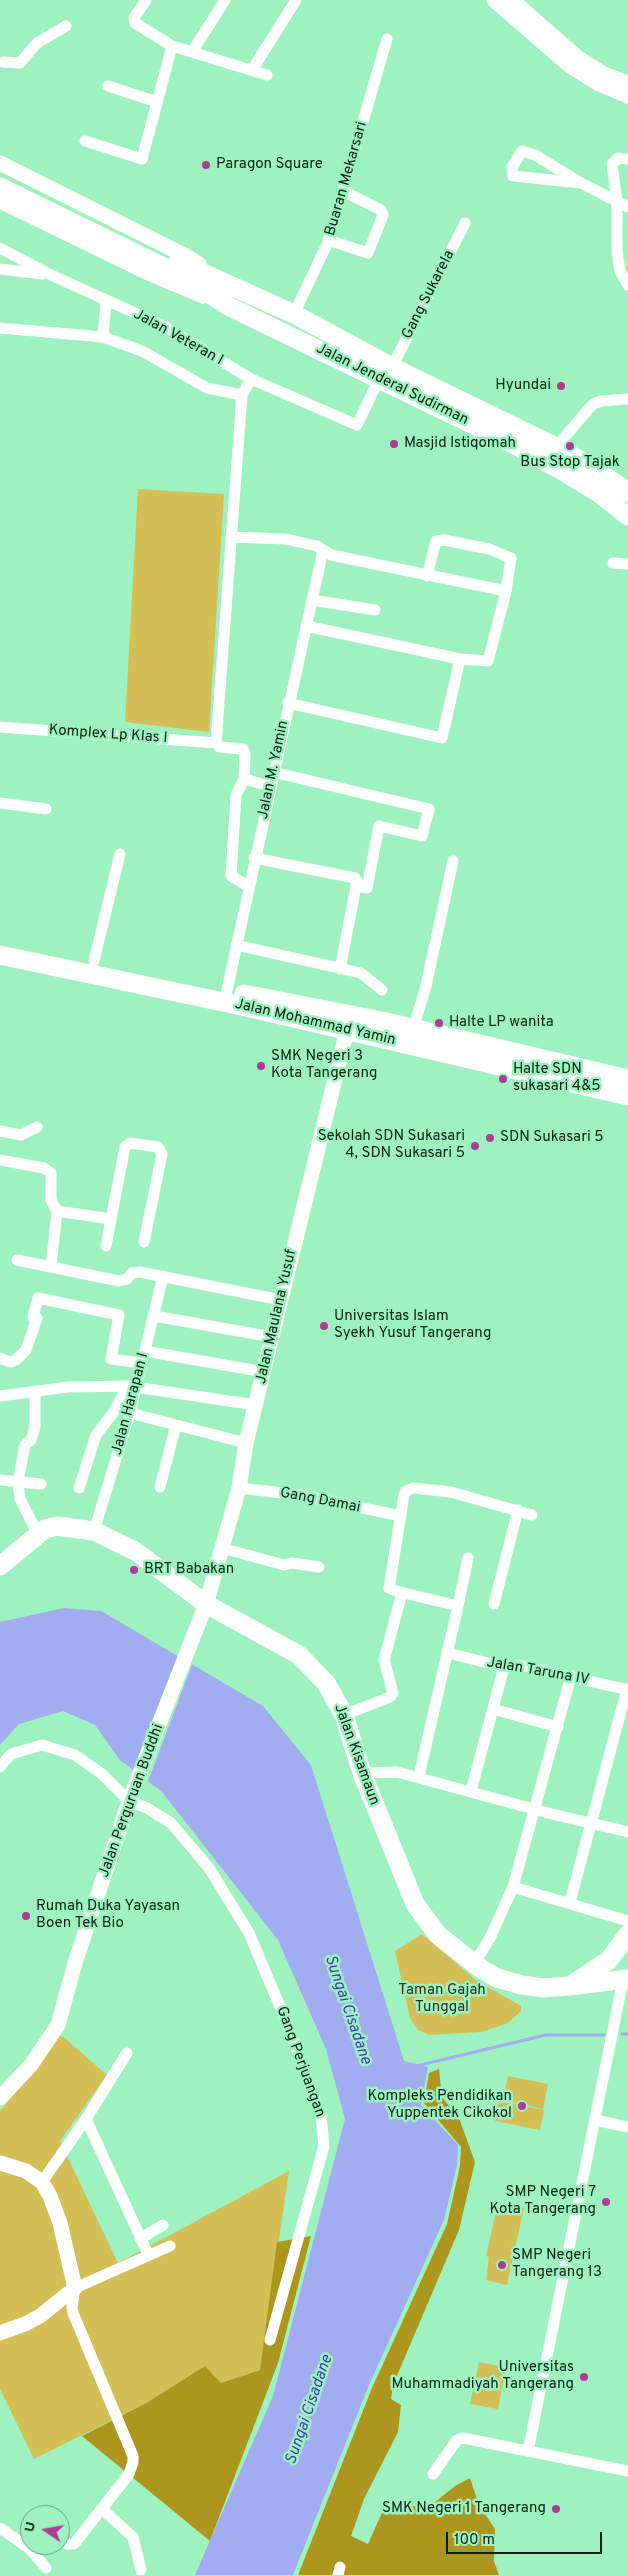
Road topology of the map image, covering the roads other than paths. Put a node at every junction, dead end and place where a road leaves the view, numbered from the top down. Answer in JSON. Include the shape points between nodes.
{"nodes":[{"id":1,"x":146,"y":0,"type":"edge"},
{"id":2,"x":224,"y":0,"type":"edge"},
{"id":3,"x":296,"y":0,"type":"edge"},
{"id":4,"x":494,"y":0,"type":"edge"},
{"id":5,"x":512,"y":0,"type":"edge"},
{"id":6,"x":66,"y":26,"type":"dead end"},
{"id":7,"x":387,"y":39,"type":"dead end"},
{"id":8,"x":172,"y":46,"type":"junction"},
{"id":9,"x":192,"y":52,"type":"junction"},
{"id":10,"x":1,"y":62,"type":"edge"},
{"id":11,"x":252,"y":70,"type":"junction"},
{"id":12,"x":267,"y":75,"type":"dead end"},
{"id":13,"x":628,"y":83,"type":"edge"},
{"id":14,"x":108,"y":86,"type":"dead end"},
{"id":15,"x":628,"y":96,"type":"edge"},
{"id":16,"x":157,"y":102,"type":"junction"},
{"id":17,"x":85,"y":141,"type":"dead end"},
{"id":18,"x":628,"y":159,"type":"edge"},
{"id":19,"x":0,"y":163,"type":"edge"},
{"id":20,"x":0,"y":173,"type":"edge"},
{"id":21,"x":581,"y":183,"type":"junction"},
{"id":22,"x":0,"y":186,"type":"edge"},
{"id":23,"x":343,"y":191,"type":"junction"},
{"id":24,"x":0,"y":201,"type":"edge"},
{"id":25,"x":617,"y":202,"type":"junction"},
{"id":26,"x":628,"y":207,"type":"edge"},
{"id":27,"x":465,"y":223,"type":"dead end"},
{"id":28,"x":328,"y":240,"type":"junction"},
{"id":29,"x":0,"y":248,"type":"edge"},
{"id":30,"x":0,"y":269,"type":"edge"},
{"id":31,"x":51,"y":274,"type":"junction"},
{"id":32,"x":628,"y":285,"type":"edge"},
{"id":33,"x":230,"y":297,"type":"junction"},
{"id":34,"x":106,"y":300,"type":"junction"},
{"id":35,"x":294,"y":314,"type":"junction"},
{"id":36,"x":0,"y":328,"type":"edge"},
{"id":37,"x":103,"y":338,"type":"junction"},
{"id":38,"x":386,"y":373,"type":"junction"},
{"id":39,"x":251,"y":379,"type":"junction"},
{"id":40,"x":242,"y":395,"type":"junction"},
{"id":41,"x":628,"y":399,"type":"edge"},
{"id":42,"x":357,"y":425,"type":"joint"},
{"id":43,"x":556,"y":448,"type":"junction"},
{"id":44,"x":628,"y":492,"type":"edge"},
{"id":45,"x":628,"y":516,"type":"edge"},
{"id":46,"x":231,"y":536,"type":"junction"},
{"id":47,"x":323,"y":550,"type":"junction"},
{"id":48,"x":613,"y":564,"type":"dead end"},
{"id":49,"x":628,"y":564,"type":"edge"},
{"id":50,"x":427,"y":576,"type":"junction"},
{"id":51,"x":506,"y":592,"type":"junction"},
{"id":52,"x":312,"y":600,"type":"junction"},
{"id":53,"x":375,"y":610,"type":"dead end"},
{"id":54,"x":306,"y":626,"type":"junction"},
{"id":55,"x":460,"y":658,"type":"junction"},
{"id":56,"x":288,"y":702,"type":"junction"},
{"id":57,"x":0,"y":727,"type":"edge"},
{"id":58,"x":217,"y":745,"type":"junction"},
{"id":59,"x":273,"y":772,"type":"junction"},
{"id":60,"x":244,"y":779,"type":"junction"},
{"id":61,"x":270,"y":786,"type":"junction"},
{"id":62,"x":0,"y":803,"type":"edge"},
{"id":63,"x":46,"y":809,"type":"dead end"},
{"id":64,"x":120,"y":854,"type":"dead end"},
{"id":65,"x":254,"y":858,"type":"junction"},
{"id":66,"x":453,"y":861,"type":"dead end"},
{"id":67,"x":248,"y":886,"type":"junction"},
{"id":68,"x":356,"y":886,"type":"junction"},
{"id":69,"x":0,"y":942,"type":"edge"},
{"id":70,"x":236,"y":946,"type":"junction"},
{"id":71,"x":0,"y":955,"type":"edge"},
{"id":72,"x":94,"y":961,"type":"junction"},
{"id":73,"x":340,"y":969,"type":"junction"},
{"id":74,"x":226,"y":990,"type":"junction"},
{"id":75,"x":382,"y":990,"type":"dead end"},
{"id":76,"x":413,"y":1029,"type":"junction"},
{"id":77,"x":347,"y":1030,"type":"junction"},
{"id":78,"x":628,"y":1079,"type":"edge"},
{"id":79,"x":628,"y":1096,"type":"edge"},
{"id":80,"x":37,"y":1127,"type":"dead end"},
{"id":81,"x":0,"y":1131,"type":"edge"},
{"id":82,"x":0,"y":1160,"type":"edge"},
{"id":83,"x":57,"y":1211,"type":"junction"},
{"id":84,"x":111,"y":1219,"type":"junction"},
{"id":85,"x":144,"y":1242,"type":"dead end"},
{"id":86,"x":106,"y":1246,"type":"dead end"},
{"id":87,"x":17,"y":1260,"type":"dead end"},
{"id":88,"x":51,"y":1266,"type":"junction"},
{"id":89,"x":163,"y":1276,"type":"junction"},
{"id":90,"x":281,"y":1300,"type":"junction"},
{"id":91,"x":154,"y":1316,"type":"junction"},
{"id":92,"x":272,"y":1337,"type":"junction"},
{"id":93,"x":144,"y":1357,"type":"junction"},
{"id":94,"x":0,"y":1358,"type":"edge"},
{"id":95,"x":264,"y":1372,"type":"junction"},
{"id":96,"x":132,"y":1387,"type":"junction"},
{"id":97,"x":35,"y":1392,"type":"junction"},
{"id":98,"x":0,"y":1396,"type":"edge"},
{"id":99,"x":256,"y":1405,"type":"junction"},
{"id":100,"x":130,"y":1412,"type":"junction"},
{"id":101,"x":176,"y":1424,"type":"junction"},
{"id":102,"x":246,"y":1443,"type":"junction"},
{"id":103,"x":0,"y":1480,"type":"edge"},
{"id":104,"x":18,"y":1481,"type":"junction"},
{"id":105,"x":41,"y":1484,"type":"dead end"},
{"id":106,"x":160,"y":1487,"type":"dead end"},
{"id":107,"x":79,"y":1488,"type":"dead end"},
{"id":108,"x":239,"y":1488,"type":"junction"},
{"id":109,"x":518,"y":1510,"type":"junction"},
{"id":110,"x":532,"y":1515,"type":"dead end"},
{"id":111,"x":401,"y":1516,"type":"junction"},
{"id":112,"x":94,"y":1531,"type":"junction"},
{"id":113,"x":38,"y":1534,"type":"junction"},
{"id":114,"x":222,"y":1548,"type":"junction"},
{"id":115,"x":468,"y":1558,"type":"dead end"},
{"id":116,"x":0,"y":1566,"type":"edge"},
{"id":117,"x":319,"y":1567,"type":"dead end"},
{"id":118,"x":402,"y":1593,"type":"junction"},
{"id":119,"x":206,"y":1604,"type":"junction"},
{"id":120,"x":494,"y":1604,"type":"dead end"},
{"id":121,"x":458,"y":1606,"type":"junction"},
{"id":122,"x":448,"y":1653,"type":"junction"},
{"id":123,"x":504,"y":1667,"type":"junction"},
{"id":124,"x":571,"y":1676,"type":"junction"},
{"id":125,"x":628,"y":1689,"type":"edge"},
{"id":126,"x":493,"y":1709,"type":"junction"},
{"id":127,"x":344,"y":1715,"type":"junction"},
{"id":128,"x":558,"y":1727,"type":"junction"},
{"id":129,"x":0,"y":1767,"type":"edge"},
{"id":130,"x":362,"y":1772,"type":"junction"},
{"id":131,"x":419,"y":1776,"type":"junction"},
{"id":132,"x":471,"y":1791,"type":"junction"},
{"id":133,"x":129,"y":1801,"type":"junction"},
{"id":134,"x":534,"y":1809,"type":"junction"},
{"id":135,"x":591,"y":1824,"type":"junction"},
{"id":136,"x":628,"y":1832,"type":"edge"},
{"id":137,"x":513,"y":1887,"type":"junction"},
{"id":138,"x":570,"y":1902,"type":"junction"},
{"id":139,"x":628,"y":1921,"type":"edge"},
{"id":140,"x":628,"y":1934,"type":"edge"},
{"id":141,"x":474,"y":1964,"type":"junction"},
{"id":142,"x":625,"y":1979,"type":"edge"},
{"id":143,"x":570,"y":1986,"type":"junction"},
{"id":144,"x":127,"y":2053,"type":"dead end"},
{"id":145,"x":0,"y":2098,"type":"edge"},
{"id":146,"x":86,"y":2119,"type":"junction"},
{"id":147,"x":595,"y":2120,"type":"junction"},
{"id":148,"x":628,"y":2127,"type":"edge"},
{"id":149,"x":0,"y":2163,"type":"edge"},
{"id":150,"x":42,"y":2182,"type":"junction"},
{"id":151,"x":163,"y":2225,"type":"dead end"},
{"id":152,"x":140,"y":2239,"type":"junction"},
{"id":153,"x":170,"y":2246,"type":"dead end"},
{"id":154,"x":148,"y":2254,"type":"junction"},
{"id":155,"x":75,"y":2288,"type":"junction"},
{"id":156,"x":0,"y":2333,"type":"edge"},
{"id":157,"x":270,"y":2340,"type":"dead end"},
{"id":158,"x":528,"y":2451,"type":"junction"},
{"id":159,"x":628,"y":2471,"type":"edge"},
{"id":160,"x":433,"y":2474,"type":"dead end"},
{"id":161,"x":102,"y":2509,"type":"junction"},
{"id":162,"x":0,"y":2528,"type":"edge"},
{"id":163,"x":20,"y":2540,"type":"edge"},
{"id":164,"x":70,"y":2544,"type":"edge"},
{"id":165,"x":37,"y":2555,"type":"edge"},
{"id":166,"x":46,"y":2568,"type":"dead end"},
{"id":167,"x":141,"y":2570,"type":"dead end"}],
"edges":[{"from":1,"to":8,"type":"street","via":[[134,18],[135,23]]},
{"from":2,"to":9,"type":"street"},
{"from":3,"to":11,"type":"street"},
{"from":4,"to":15,"type":"street","via":[[570,66],[597,83]]},
{"from":5,"to":13,"type":"street","via":[[577,57],[604,74]]},
{"from":6,"to":10,"type":"street","via":[[37,43],[20,63]]},
{"from":7,"to":23,"type":"street","name":"Buaran Mekarsari"},
{"from":8,"to":9,"type":"street"},
{"from":8,"to":16,"type":"street"},
{"from":9,"to":11,"type":"street"},
{"from":11,"to":12,"type":"street"},
{"from":14,"to":16,"type":"street"},
{"from":16,"to":17,"type":"street","via":[[142,159]]},
{"from":18,"to":25,"type":"street","via":[[618,158],[612,164]]},
{"from":19,"to":33,"type":"street","name":"Jalan Jenderal Sudirman","via":[[186,256]]},
{"from":20,"to":33,"type":"main road","name":"Jalan Jenderal Sudirman"},
{"from":21,"to":21,"type":"street","via":[[536,155],[522,151],[512,167],[513,176]]},
{"from":21,"to":25,"type":"street"},
{"from":22,"to":33,"type":"main road","name":"Jalan Jenderal Sudirman"},
{"from":23,"to":28,"type":"street","name":"Buaran Mekarsari"},
{"from":23,"to":28,"type":"street","via":[[381,210],[383,215],[368,253]]},
{"from":24,"to":33,"type":"street","name":"Jalan Jenderal Sudirman","via":[[175,285]]},
{"from":25,"to":26,"type":"street"},
{"from":25,"to":32,"type":"street","via":[[617,251],[620,271]]},
{"from":27,"to":38,"type":"street","name":"Gang Sukarela"},
{"from":28,"to":35,"type":"street","name":"Buaran Mekarsari"},
{"from":29,"to":31,"type":"street","name":"Jalan Veteran I"},
{"from":30,"to":31,"type":"street"},
{"from":31,"to":34,"type":"street","name":"Jalan Veteran I"},
{"from":33,"to":35,"type":"main road","name":"Jalan Jenderal Sudirman"},
{"from":33,"to":38,"type":"main road","name":"Jalan Jenderal Sudirman"},
{"from":34,"to":37,"type":"street"},
{"from":34,"to":39,"type":"street","name":"Jalan Veteran I","via":[[166,327]]},
{"from":35,"to":38,"type":"main road","name":"Jalan Jenderal Sudirman"},
{"from":36,"to":37,"type":"street"},
{"from":37,"to":40,"type":"street","via":[[142,351],[208,388]]},
{"from":38,"to":42,"type":"street","name":"Gang Sukarela"},
{"from":38,"to":43,"type":"main road","name":"Jalan Jenderal Sudirman"},
{"from":38,"to":45,"type":"main road","name":"Jalan Jenderal Sudirman","via":[[566,473]]},
{"from":39,"to":40,"type":"street"},
{"from":39,"to":42,"type":"street","name":"Jalan Veteran I"},
{"from":40,"to":46,"type":"street"},
{"from":41,"to":43,"type":"street","via":[[593,404]]},
{"from":43,"to":44,"type":"main road","name":"Jalan Jenderal Sudirman","via":[[587,464]]},
{"from":46,"to":47,"type":"street","via":[[286,540]]},
{"from":46,"to":58,"type":"street"},
{"from":47,"to":50,"type":"street","via":[[331,555]]},
{"from":47,"to":52,"type":"street","name":"Jalan M. Yamin"},
{"from":48,"to":49,"type":"street"},
{"from":50,"to":51,"type":"street"},
{"from":50,"to":51,"type":"street","via":[[436,541],[489,549],[511,558]]},
{"from":51,"to":55,"type":"street","via":[[488,661]]},
{"from":52,"to":53,"type":"street"},
{"from":52,"to":54,"type":"street","name":"Jalan M. Yamin"},
{"from":54,"to":55,"type":"street"},
{"from":54,"to":56,"type":"street","name":"Jalan M. Yamin"},
{"from":55,"to":56,"type":"street","via":[[442,738]]},
{"from":56,"to":59,"type":"street","name":"Jalan M. Yamin"},
{"from":57,"to":58,"type":"street","name":"Komplex Lp Klas I"},
{"from":58,"to":60,"type":"street","name":"Komplex Lp Klas I","via":[[243,750]]},
{"from":59,"to":61,"type":"street","name":"Jalan M. Yamin"},
{"from":59,"to":68,"type":"street","via":[[429,809],[422,836],[379,826],[367,888]]},
{"from":60,"to":61,"type":"street"},
{"from":60,"to":67,"type":"street","via":[[236,795],[231,876]]},
{"from":61,"to":65,"type":"street","name":"Jalan M. Yamin"},
{"from":62,"to":63,"type":"street"},
{"from":64,"to":72,"type":"street"},
{"from":65,"to":67,"type":"street","name":"Jalan M. Yamin"},
{"from":65,"to":68,"type":"street","via":[[353,877],[357,881]]},
{"from":66,"to":76,"type":"street","via":[[426,986]]},
{"from":67,"to":70,"type":"street","name":"Jalan M. Yamin"},
{"from":68,"to":73,"type":"street"},
{"from":69,"to":72,"type":"main road","name":"Jalan Mohammad Yamin"},
{"from":70,"to":73,"type":"street"},
{"from":70,"to":74,"type":"street","name":"Jalan M. Yamin"},
{"from":71,"to":77,"type":"main road","name":"Jalan Mohammad Yamin"},
{"from":72,"to":74,"type":"main road","name":"Jalan Mohammad Yamin"},
{"from":73,"to":75,"type":"street","via":[[365,974]]},
{"from":74,"to":76,"type":"main road","name":"Jalan Mohammad Yamin"},
{"from":76,"to":78,"type":"main road","name":"Jalan Mohammad Yamin"},
{"from":77,"to":79,"type":"main road","name":"Jalan Mohammad Yamin"},
{"from":77,"to":90,"type":"street","name":"Jalan Maulana Yusuf"},
{"from":80,"to":81,"type":"street","via":[[22,1135]]},
{"from":82,"to":83,"type":"street","via":[[48,1170],[51,1173],[51,1200]]},
{"from":83,"to":84,"type":"street"},
{"from":83,"to":88,"type":"street"},
{"from":84,"to":85,"type":"street","via":[[125,1147],[132,1143],[160,1148],[162,1154]]},
{"from":84,"to":86,"type":"street"},
{"from":87,"to":88,"type":"street"},
{"from":88,"to":89,"type":"street","via":[[119,1281],[127,1279],[135,1271]]},
{"from":89,"to":90,"type":"street"},
{"from":89,"to":91,"type":"street","name":"Jalan Harapan I"},
{"from":90,"to":92,"type":"street","name":"Jalan Maulana Yusuf"},
{"from":91,"to":92,"type":"street"},
{"from":91,"to":93,"type":"street","name":"Jalan Harapan I"},
{"from":92,"to":95,"type":"street","name":"Jalan Maulana Yusuf"},
{"from":93,"to":94,"type":"street","via":[[111,1359],[119,1315],[38,1298],[33,1317],[37,1318],[26,1350],[10,1362]]},
{"from":93,"to":95,"type":"street"},
{"from":93,"to":96,"type":"street","name":"Jalan Harapan I"},
{"from":95,"to":99,"type":"street","name":"Jalan Maulana Yusuf"},
{"from":96,"to":97,"type":"street","via":[[68,1387]]},
{"from":96,"to":99,"type":"street"},
{"from":96,"to":100,"type":"street","name":"Jalan Harapan I"},
{"from":96,"to":107,"type":"street","via":[[96,1435]]},
{"from":97,"to":98,"type":"street"},
{"from":97,"to":104,"type":"street","via":[[35,1427],[31,1440],[25,1445]]},
{"from":99,"to":102,"type":"street","name":"Jalan Maulana Yusuf"},
{"from":100,"to":101,"type":"street"},
{"from":100,"to":112,"type":"street","name":"Jalan Harapan I"},
{"from":101,"to":102,"type":"street"},
{"from":101,"to":106,"type":"street"},
{"from":102,"to":108,"type":"street","name":"Jalan Maulana Yusuf"},
{"from":103,"to":104,"type":"street"},
{"from":104,"to":105,"type":"street"},
{"from":104,"to":113,"type":"street","via":[[21,1501]]},
{"from":108,"to":111,"type":"street","name":"Gang Damai","via":[[300,1495]]},
{"from":108,"to":114,"type":"street","name":"Jalan Maulana Yusuf"},
{"from":109,"to":110,"type":"street"},
{"from":109,"to":111,"type":"street","via":[[451,1492],[417,1488],[406,1491]]},
{"from":109,"to":120,"type":"street"},
{"from":111,"to":118,"type":"street","via":[[389,1584],[392,1590]]},
{"from":112,"to":113,"type":"main road","name":"Jalan Kisamaun","via":[[57,1526]]},
{"from":112,"to":119,"type":"main road","name":"Jalan Kisamaun","via":[[135,1551]]},
{"from":113,"to":116,"type":"main road","name":"Jalan Kisamaun"},
{"from":114,"to":117,"type":"street","via":[[284,1565]]},
{"from":114,"to":119,"type":"street","name":"Jalan Maulana Yusuf"},
{"from":115,"to":121,"type":"street"},
{"from":118,"to":121,"type":"street"},
{"from":118,"to":127,"type":"street","via":[[384,1660],[393,1693]]},
{"from":119,"to":127,"type":"main road","name":"Jalan Kisamaun","via":[[299,1655],[326,1683]]},
{"from":119,"to":133,"type":"street","name":"Jalan Perguruan Buddhi"},
{"from":121,"to":122,"type":"street"},
{"from":122,"to":123,"type":"street","name":"Jalan Taruna IV"},
{"from":122,"to":131,"type":"street"},
{"from":123,"to":124,"type":"street","name":"Jalan Taruna IV","via":[[524,1666]]},
{"from":123,"to":126,"type":"street"},
{"from":124,"to":125,"type":"street","name":"Jalan Taruna IV"},
{"from":124,"to":128,"type":"street"},
{"from":125,"to":135,"type":"street"},
{"from":126,"to":128,"type":"street"},
{"from":126,"to":132,"type":"street"},
{"from":127,"to":130,"type":"main road","name":"Jalan Kisamaun"},
{"from":128,"to":134,"type":"street"},
{"from":129,"to":133,"type":"street","via":[[11,1754],[42,1745],[75,1755],[102,1774]]},
{"from":130,"to":131,"type":"street"},
{"from":130,"to":141,"type":"main road","name":"Jalan Kisamaun","via":[[415,1904],[438,1935]]},
{"from":131,"to":132,"type":"street"},
{"from":132,"to":134,"type":"street"},
{"from":133,"to":145,"type":"street","name":"Jalan Perguruan Buddhi","via":[[58,2025],[31,2065]]},
{"from":133,"to":157,"type":"street","name":"Gang Perjuangan","via":[[171,1823],[218,1880],[249,1933],[321,2116],[322,2153]]},
{"from":134,"to":135,"type":"street"},
{"from":134,"to":137,"type":"street"},
{"from":135,"to":136,"type":"street"},
{"from":135,"to":138,"type":"street"},
{"from":137,"to":138,"type":"street"},
{"from":137,"to":141,"type":"street","via":[[490,1938]]},
{"from":138,"to":139,"type":"street"},
{"from":140,"to":143,"type":"main road","via":[[609,1960]]},
{"from":141,"to":143,"type":"main road","name":"Jalan Kisamaun","via":[[497,1978],[522,1985],[543,1988]]},
{"from":142,"to":143,"type":"main road","name":"Jalan Kisamaun"},
{"from":142,"to":147,"type":"street"},
{"from":144,"to":146,"type":"street"},
{"from":146,"to":150,"type":"street"},
{"from":146,"to":152,"type":"street"},
{"from":147,"to":148,"type":"street"},
{"from":147,"to":158,"type":"street"},
{"from":149,"to":150,"type":"street","via":[[26,2171]]},
{"from":150,"to":155,"type":"street","via":[[60,2223]]},
{"from":151,"to":152,"type":"street"},
{"from":152,"to":154,"type":"street"},
{"from":153,"to":154,"type":"street"},
{"from":154,"to":155,"type":"street"},
{"from":155,"to":156,"type":"street","via":[[40,2316]]},
{"from":155,"to":161,"type":"street","via":[[72,2308],[133,2456],[129,2474]]},
{"from":158,"to":159,"type":"street"},
{"from":158,"to":160,"type":"street","via":[[459,2438]]},
{"from":161,"to":164,"type":"street","via":[[74,2544]]},
{"from":161,"to":167,"type":"street","via":[[133,2537]]},
{"from":162,"to":163,"type":"street"},
{"from":165,"to":166,"type":"street"}]}
